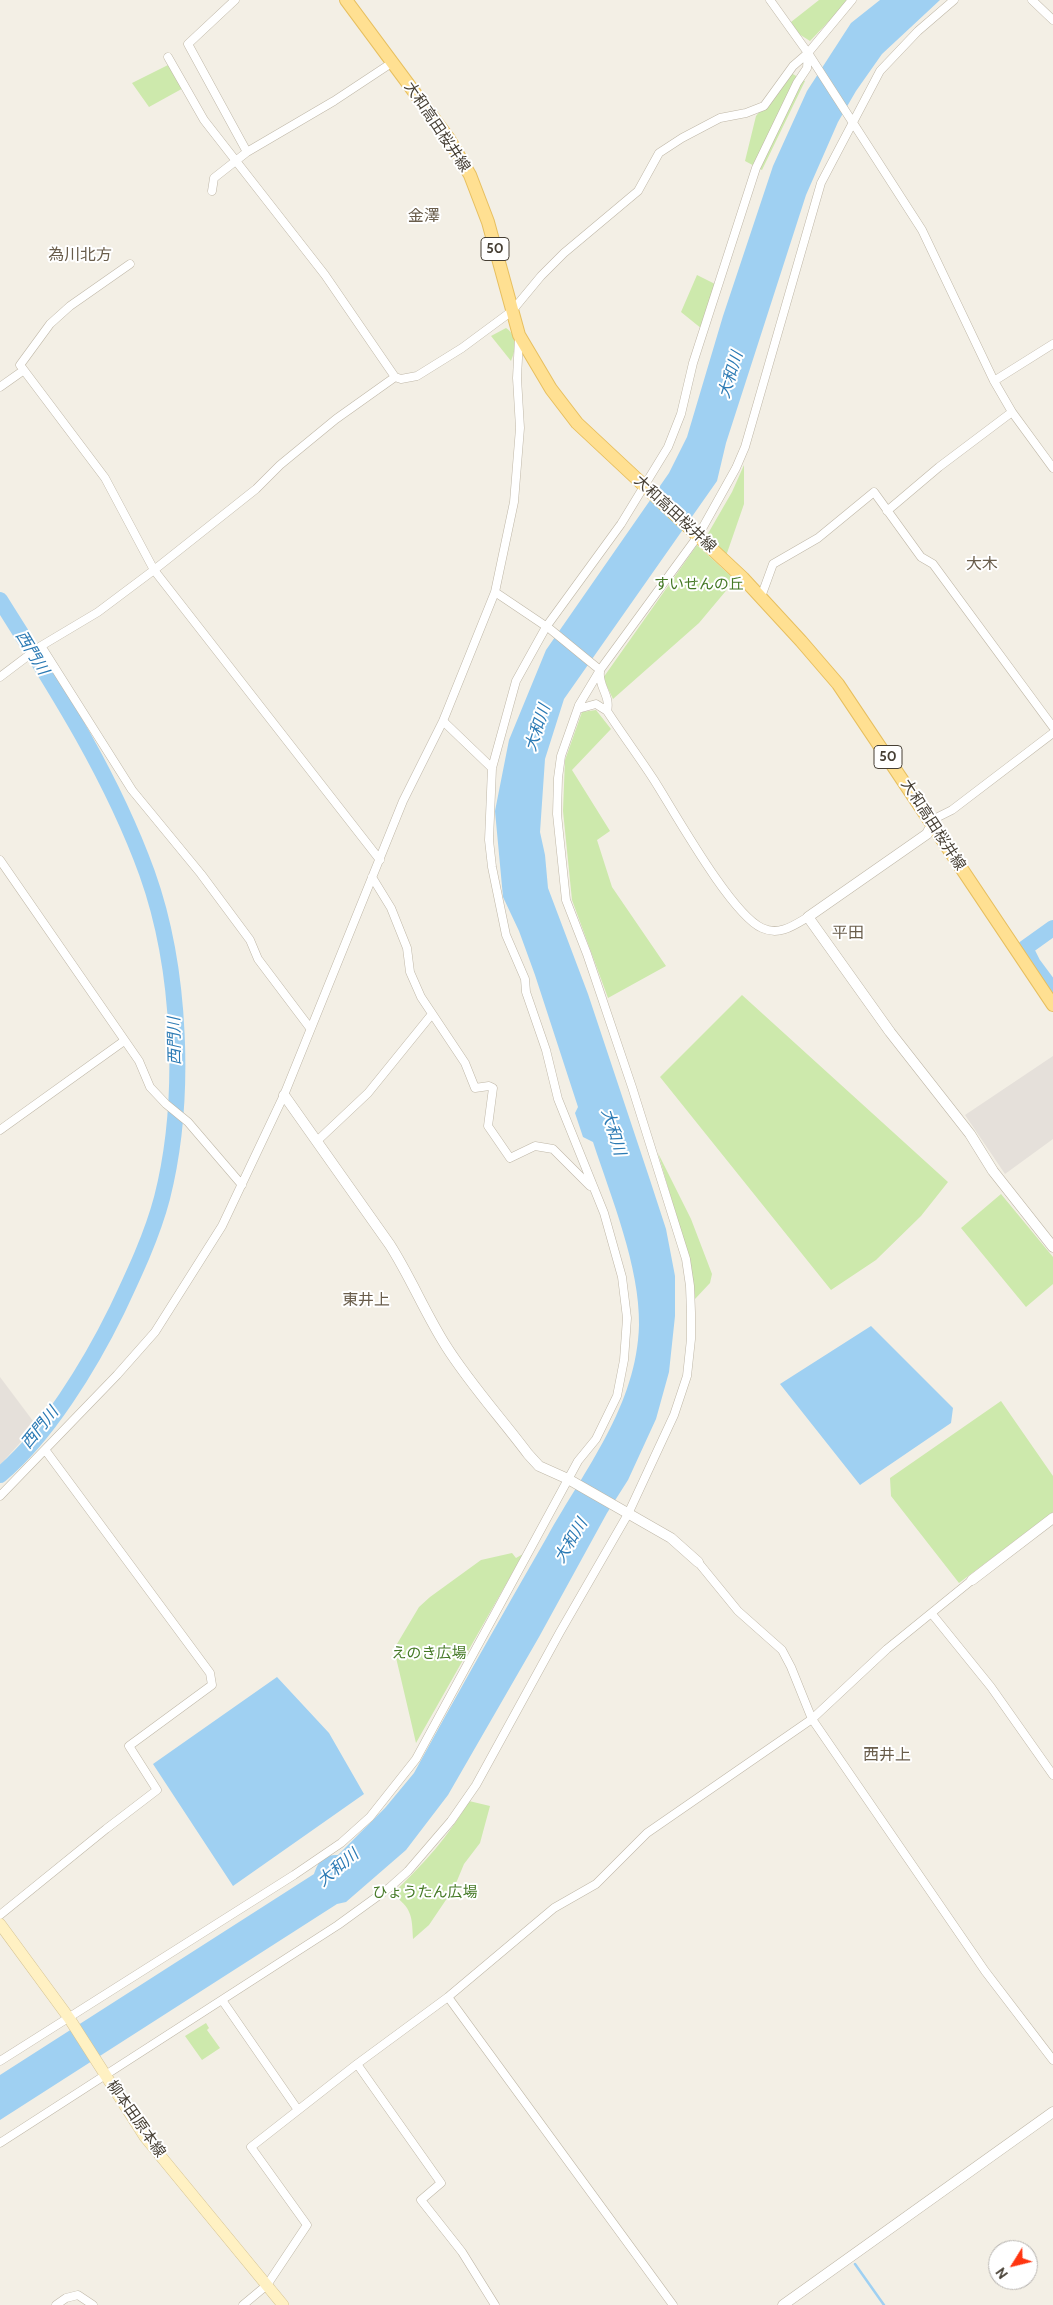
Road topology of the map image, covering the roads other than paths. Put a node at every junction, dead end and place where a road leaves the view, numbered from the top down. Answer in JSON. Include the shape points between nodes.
{"nodes":[{"id":1,"x":234,"y":0,"type":"edge"},
{"id":2,"x":346,"y":0,"type":"edge"},
{"id":3,"x":770,"y":0,"type":"edge"},
{"id":4,"x":852,"y":0,"type":"edge"},
{"id":5,"x":954,"y":0,"type":"edge"},
{"id":6,"x":1032,"y":0,"type":"edge"},
{"id":7,"x":1053,"y":20,"type":"edge"},
{"id":8,"x":808,"y":53,"type":"junction"},
{"id":9,"x":168,"y":57,"type":"dead end"},
{"id":10,"x":393,"y":62,"type":"junction"},
{"id":11,"x":852,"y":121,"type":"junction"},
{"id":12,"x":247,"y":152,"type":"junction"},
{"id":13,"x":236,"y":162,"type":"junction"},
{"id":14,"x":212,"y":191,"type":"dead end"},
{"id":15,"x":130,"y":264,"type":"dead end"},
{"id":16,"x":512,"y":311,"type":"junction"},
{"id":17,"x":519,"y":335,"type":"junction"},
{"id":18,"x":1053,"y":344,"type":"edge"},
{"id":19,"x":24,"y":370,"type":"junction"},
{"id":20,"x":395,"y":377,"type":"junction"},
{"id":21,"x":994,"y":381,"type":"junction"},
{"id":22,"x":0,"y":387,"type":"edge"},
{"id":23,"x":1012,"y":412,"type":"junction"},
{"id":24,"x":1053,"y":468,"type":"edge"},
{"id":25,"x":646,"y":488,"type":"junction"},
{"id":26,"x":887,"y":511,"type":"junction"},
{"id":27,"x":696,"y":534,"type":"junction"},
{"id":28,"x":154,"y":570,"type":"junction"},
{"id":29,"x":495,"y":592,"type":"junction"},
{"id":30,"x":761,"y":597,"type":"junction"},
{"id":31,"x":548,"y":628,"type":"junction"},
{"id":32,"x":40,"y":647,"type":"junction"},
{"id":33,"x":598,"y":668,"type":"junction"},
{"id":34,"x":0,"y":677,"type":"edge"},
{"id":35,"x":578,"y":709,"type":"junction"},
{"id":36,"x":607,"y":711,"type":"junction"},
{"id":37,"x":443,"y":721,"type":"junction"},
{"id":38,"x":1053,"y":727,"type":"edge"},
{"id":39,"x":1053,"y":733,"type":"edge"},
{"id":40,"x":492,"y":768,"type":"junction"},
{"id":41,"x":931,"y":823,"type":"junction"},
{"id":42,"x":0,"y":860,"type":"edge"},
{"id":43,"x":380,"y":860,"type":"junction"},
{"id":44,"x":372,"y":877,"type":"junction"},
{"id":45,"x":808,"y":916,"type":"junction"},
{"id":46,"x":1053,"y":1005,"type":"edge"},
{"id":47,"x":432,"y":1014,"type":"junction"},
{"id":48,"x":310,"y":1028,"type":"junction"},
{"id":49,"x":124,"y":1041,"type":"junction"},
{"id":50,"x":284,"y":1095,"type":"junction"},
{"id":51,"x":0,"y":1130,"type":"edge"},
{"id":52,"x":317,"y":1141,"type":"junction"},
{"id":53,"x":242,"y":1185,"type":"junction"},
{"id":54,"x":593,"y":1190,"type":"junction"},
{"id":55,"x":1053,"y":1247,"type":"edge"},
{"id":56,"x":46,"y":1451,"type":"junction"},
{"id":57,"x":570,"y":1481,"type":"junction"},
{"id":58,"x":0,"y":1496,"type":"edge"},
{"id":59,"x":626,"y":1512,"type":"junction"},
{"id":60,"x":1053,"y":1518,"type":"edge"},
{"id":61,"x":698,"y":1562,"type":"joint"},
{"id":62,"x":972,"y":1580,"type":"joint"},
{"id":63,"x":932,"y":1614,"type":"junction"},
{"id":64,"x":812,"y":1719,"type":"junction"},
{"id":65,"x":1053,"y":1775,"type":"edge"},
{"id":66,"x":0,"y":1915,"type":"edge"},
{"id":67,"x":0,"y":1924,"type":"edge"},
{"id":68,"x":448,"y":1997,"type":"junction"},
{"id":69,"x":222,"y":2000,"type":"junction"},
{"id":70,"x":70,"y":2019,"type":"junction"},
{"id":71,"x":1053,"y":2060,"type":"edge"},
{"id":72,"x":0,"y":2061,"type":"edge"},
{"id":73,"x":357,"y":2064,"type":"junction"},
{"id":74,"x":106,"y":2074,"type":"junction"},
{"id":75,"x":298,"y":2110,"type":"junction"},
{"id":76,"x":1053,"y":2112,"type":"edge"},
{"id":77,"x":0,"y":2143,"type":"edge"},
{"id":78,"x":267,"y":2285,"type":"junction"},
{"id":79,"x":56,"y":2305,"type":"edge"},
{"id":80,"x":93,"y":2305,"type":"edge"},
{"id":81,"x":243,"y":2305,"type":"edge"},
{"id":82,"x":283,"y":2305,"type":"edge"},
{"id":83,"x":495,"y":2305,"type":"edge"},
{"id":84,"x":673,"y":2305,"type":"edge"},
{"id":85,"x":783,"y":2305,"type":"edge"}],
"edges":[{"from":1,"to":12,"type":"street","via":[[188,44]]},
{"from":2,"to":10,"type":"main road","name":"大和高田桜井線","number":"50"},
{"from":3,"to":8,"type":"street"},
{"from":4,"to":8,"type":"street"},
{"from":5,"to":11,"type":"street","via":[[918,31],[880,71]]},
{"from":6,"to":7,"type":"street"},
{"from":8,"to":11,"type":"street"},
{"from":8,"to":16,"type":"street","via":[[793,66],[764,106],[720,118],[659,153],[638,191],[564,253],[540,276]]},
{"from":8,"to":25,"type":"street","via":[[807,68],[756,168],[693,362],[681,414]]},
{"from":9,"to":13,"type":"street","via":[[204,120]]},
{"from":10,"to":12,"type":"street"},
{"from":10,"to":16,"type":"main road","name":"大和高田桜井線","number":"50","via":[[449,139],[470,175],[488,222]]},
{"from":11,"to":21,"type":"street","via":[[922,230]]},
{"from":11,"to":27,"type":"street","via":[[821,183],[744,447],[736,468]]},
{"from":12,"to":13,"type":"street"},
{"from":13,"to":14,"type":"street","via":[[214,178]]},
{"from":13,"to":20,"type":"street","via":[[325,275]]},
{"from":15,"to":19,"type":"street","via":[[50,324],[20,365]]},
{"from":16,"to":17,"type":"main road","name":"大和高田桜井線","number":"50"},
{"from":16,"to":20,"type":"street","via":[[417,376]]},
{"from":17,"to":25,"type":"main road","name":"大和高田桜井線","number":"50","via":[[551,389],[577,423]]},
{"from":17,"to":29,"type":"street","via":[[520,428],[514,502]]},
{"from":18,"to":21,"type":"street"},
{"from":19,"to":22,"type":"street"},
{"from":19,"to":28,"type":"street","via":[[105,478]]},
{"from":20,"to":28,"type":"street","via":[[336,419],[280,464],[256,489]]},
{"from":21,"to":23,"type":"street"},
{"from":23,"to":24,"type":"street"},
{"from":23,"to":26,"type":"street"},
{"from":25,"to":27,"type":"main road","name":"大和高田桜井線","number":"50"},
{"from":25,"to":31,"type":"street"},
{"from":26,"to":30,"type":"street","via":[[874,492],[818,538],[773,564]]},
{"from":26,"to":38,"type":"street","via":[[921,556],[934,564]]},
{"from":27,"to":30,"type":"main road","name":"大和高田桜井線","number":"50"},
{"from":27,"to":33,"type":"street"},
{"from":28,"to":32,"type":"street","via":[[98,612]]},
{"from":28,"to":43,"type":"street"},
{"from":29,"to":31,"type":"street"},
{"from":29,"to":37,"type":"street"},
{"from":30,"to":41,"type":"main road","name":"大和高田桜井線","number":"50","via":[[838,684]]},
{"from":31,"to":33,"type":"street"},
{"from":31,"to":40,"type":"street","via":[[516,681]]},
{"from":32,"to":34,"type":"street"},
{"from":32,"to":48,"type":"street","via":[[132,790],[234,918],[250,940],[258,959]]},
{"from":33,"to":35,"type":"street"},
{"from":33,"to":36,"type":"street","via":[[599,680],[609,702]]},
{"from":35,"to":36,"type":"street","via":[[596,704]]},
{"from":35,"to":59,"type":"street","via":[[561,756],[558,778],[557,814],[566,900],[588,954],[632,1087],[686,1259],[690,1286],[691,1339],[686,1376],[674,1415]]},
{"from":36,"to":45,"type":"street","via":[[740,910],[763,928],[776,930],[787,930]]},
{"from":37,"to":40,"type":"street"},
{"from":37,"to":43,"type":"street","via":[[403,801]]},
{"from":39,"to":41,"type":"street"},
{"from":40,"to":54,"type":"street","via":[[489,840],[506,935],[525,979],[558,1100]]},
{"from":41,"to":45,"type":"street","via":[[927,834]]},
{"from":41,"to":46,"type":"main road","name":"大和高田桜井線","number":"50"},
{"from":42,"to":49,"type":"street"},
{"from":43,"to":44,"type":"street"},
{"from":44,"to":47,"type":"street","via":[[391,908],[407,948],[410,972]]},
{"from":44,"to":48,"type":"street"},
{"from":45,"to":55,"type":"street","via":[[890,1032],[970,1134],[993,1172]]},
{"from":47,"to":52,"type":"street","via":[[368,1093]]},
{"from":47,"to":54,"type":"street","via":[[466,1064],[475,1088],[493,1088],[488,1126],[510,1158],[535,1146],[553,1149]]},
{"from":48,"to":50,"type":"street"},
{"from":49,"to":51,"type":"street"},
{"from":49,"to":53,"type":"street","via":[[150,1087],[188,1122]]},
{"from":50,"to":52,"type":"street"},
{"from":50,"to":53,"type":"street"},
{"from":52,"to":57,"type":"street","via":[[390,1245],[447,1348],[539,1466]]},
{"from":53,"to":56,"type":"street","via":[[222,1226],[150,1338]]},
{"from":54,"to":57,"type":"street","via":[[604,1213],[622,1277],[626,1318],[624,1360],[617,1396],[596,1439],[578,1461]]},
{"from":56,"to":58,"type":"street"},
{"from":56,"to":66,"type":"street","via":[[210,1674],[212,1685],[129,1746],[157,1790]]},
{"from":57,"to":59,"type":"street"},
{"from":57,"to":70,"type":"street","via":[[416,1758],[370,1817],[341,1843],[294,1875]]},
{"from":59,"to":61,"type":"street","via":[[670,1538]]},
{"from":59,"to":69,"type":"street","via":[[476,1785],[451,1821],[389,1888]]},
{"from":60,"to":62,"type":"street"},
{"from":61,"to":64,"type":"street","via":[[738,1611],[782,1650]]},
{"from":62,"to":63,"type":"street"},
{"from":63,"to":64,"type":"street","via":[[887,1649]]},
{"from":63,"to":65,"type":"street","via":[[991,1687]]},
{"from":64,"to":68,"type":"street","via":[[647,1834],[596,1884],[554,1908]]},
{"from":64,"to":71,"type":"street","via":[[985,1971]]},
{"from":67,"to":70,"type":"main road","name":"柳本田原本線"},
{"from":68,"to":73,"type":"street"},
{"from":68,"to":84,"type":"street"},
{"from":69,"to":74,"type":"street"},
{"from":69,"to":75,"type":"street"},
{"from":70,"to":72,"type":"street"},
{"from":70,"to":74,"type":"main road","name":"柳本田原本線"},
{"from":73,"to":75,"type":"street"},
{"from":73,"to":83,"type":"street","via":[[441,2182],[421,2200],[462,2252]]},
{"from":74,"to":77,"type":"street"},
{"from":74,"to":78,"type":"main road","name":"柳本田原本線","via":[[145,2137]]},
{"from":75,"to":78,"type":"street","via":[[251,2147],[307,2225]]},
{"from":76,"to":85,"type":"street"},
{"from":78,"to":81,"type":"street"},
{"from":78,"to":82,"type":"main road","name":"柳本田原本線"},
{"from":79,"to":80,"type":"street","via":[[78,2295]]}]}
